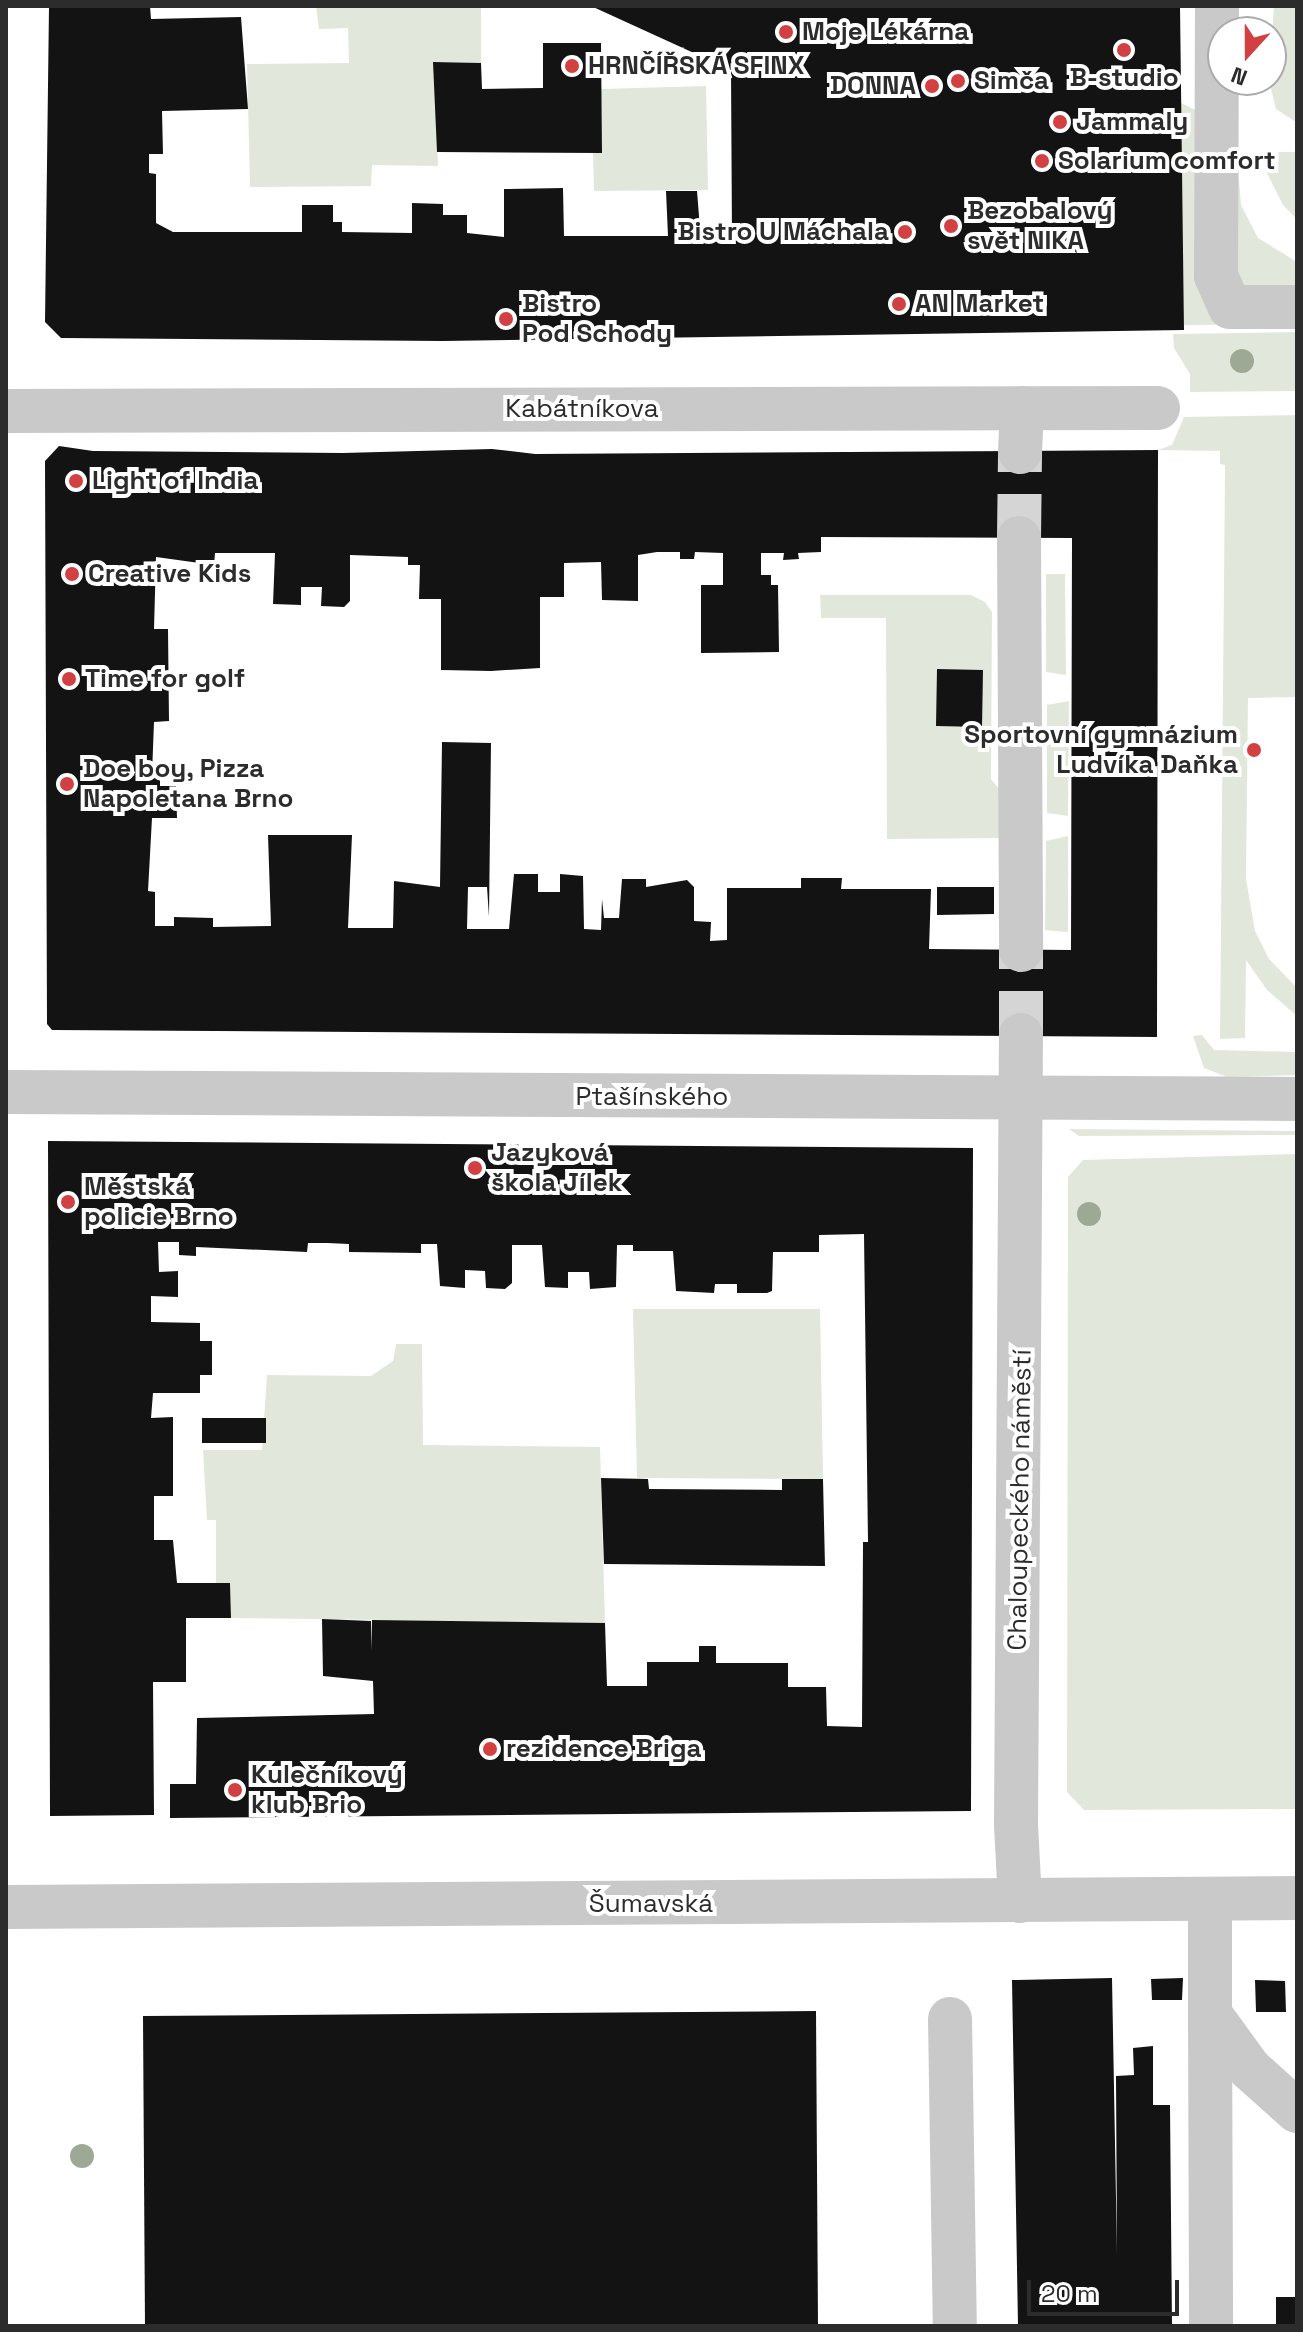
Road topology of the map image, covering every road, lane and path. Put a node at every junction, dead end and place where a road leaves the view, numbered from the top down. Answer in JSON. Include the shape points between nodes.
{"nodes":[{"id":1,"x":1217,"y":6,"type":"edge"},
{"id":2,"x":1297,"y":307,"type":"edge"},
{"id":3,"x":1022,"y":408,"type":"junction"},
{"id":4,"x":1158,"y":408,"type":"dead end"},
{"id":5,"x":6,"y":411,"type":"edge"},
{"id":6,"x":1020,"y":452,"type":"tunnel mouth"},
{"id":7,"x":1019,"y":538,"type":"tunnel mouth"},
{"id":8,"x":1021,"y":950,"type":"tunnel mouth"},
{"id":9,"x":1021,"y":1035,"type":"tunnel mouth"},
{"id":10,"x":6,"y":1092,"type":"edge"},
{"id":11,"x":1022,"y":1099,"type":"junction"},
{"id":12,"x":1297,"y":1099,"type":"edge"},
{"id":13,"x":1297,"y":1898,"type":"edge"},
{"id":14,"x":1210,"y":1899,"type":"junction"},
{"id":15,"x":1020,"y":1901,"type":"junction"},
{"id":16,"x":6,"y":1907,"type":"edge"},
{"id":17,"x":1210,"y":2014,"type":"junction"},
{"id":18,"x":950,"y":2019,"type":"dead end"},
{"id":19,"x":1297,"y":2111,"type":"edge"},
{"id":20,"x":955,"y":2326,"type":"edge"},
{"id":21,"x":1211,"y":2326,"type":"edge"}],
"edges":[{"from":1,"to":2,"type":"street","via":[[1216,276],[1230,307]]},
{"from":3,"to":4,"type":"street","name":"Kabátníkova"},
{"from":3,"to":5,"type":"street","name":"Kabátníkova"},
{"from":3,"to":6,"type":"street"},
{"from":7,"to":8,"type":"street"},
{"from":9,"to":11,"type":"street","name":"Chaloupeckého náměstí"},
{"from":10,"to":11,"type":"street","name":"Ptašínského"},
{"from":11,"to":12,"type":"street","name":"Ptašínského"},
{"from":11,"to":15,"type":"street","name":"Chaloupeckého náměstí","via":[[1016,1824]]},
{"from":13,"to":14,"type":"street","name":"Šumavská"},
{"from":14,"to":15,"type":"street","name":"Šumavská"},
{"from":14,"to":17,"type":"street"},
{"from":15,"to":16,"type":"street","name":"Šumavská"},
{"from":17,"to":19,"type":"street","via":[[1250,2069]]},
{"from":17,"to":21,"type":"street"},
{"from":18,"to":20,"type":"street"}]}
